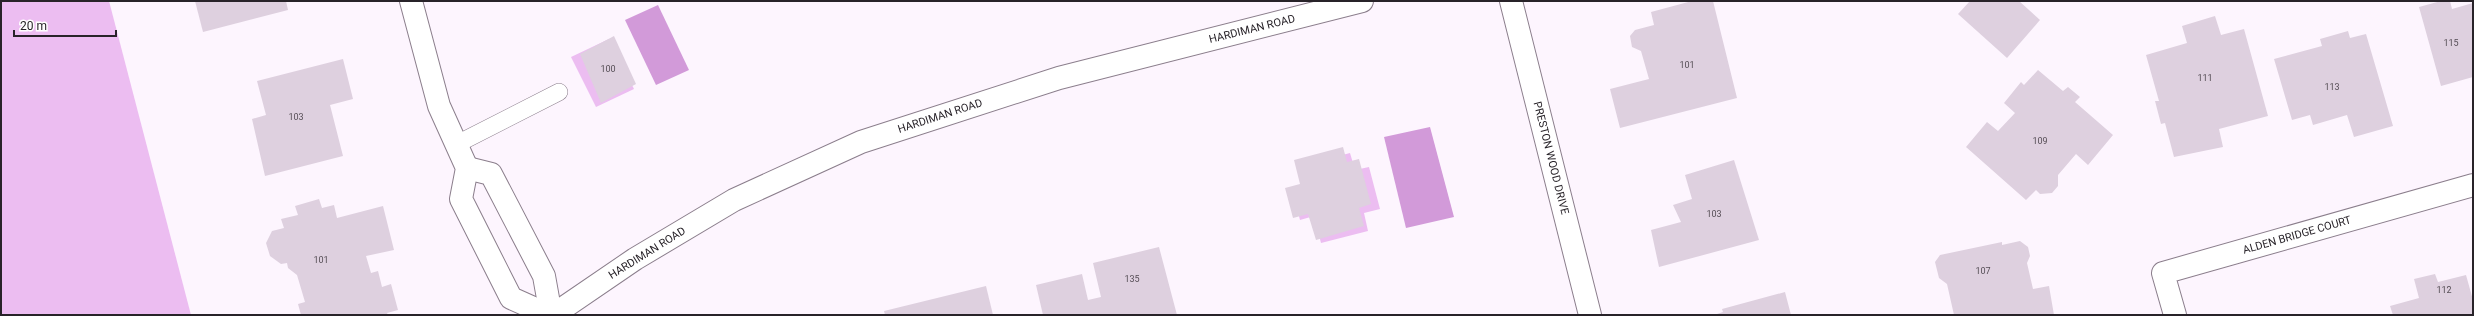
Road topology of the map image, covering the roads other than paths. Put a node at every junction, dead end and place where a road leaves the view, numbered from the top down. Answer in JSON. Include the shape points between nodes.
{"nodes":[{"id":1,"x":411,"y":1,"type":"edge"},
{"id":2,"x":1362,"y":1,"type":"edge"},
{"id":3,"x":1511,"y":1,"type":"edge"},
{"id":4,"x":559,"y":92,"type":"dead end"},
{"id":5,"x":457,"y":144,"type":"junction"},
{"id":6,"x":467,"y":168,"type":"junction"},
{"id":7,"x":2473,"y":185,"type":"edge"},
{"id":8,"x":1586,"y":314,"type":"edge"},
{"id":9,"x":551,"y":315,"type":"edge"},
{"id":10,"x":2175,"y":315,"type":"edge"}],
"edges":[{"from":1,"to":5,"type":"street","via":[[439,106]]},
{"from":2,"to":9,"type":"street","name":"HARDIMAN ROAD","via":[[1059,78],[861,142],[734,200],[635,259]]},
{"from":3,"to":8,"type":"street","name":"PRESTON WOOD DRIVE"},
{"from":4,"to":5,"type":"lane"},
{"from":5,"to":6,"type":"street"},
{"from":6,"to":9,"type":"street","via":[[491,174],[544,276]]},
{"from":6,"to":9,"type":"street","via":[[462,199],[511,298]]},
{"from":7,"to":10,"type":"street","name":"ALDEN BRIDGE COURT","via":[[2163,273]]}]}
